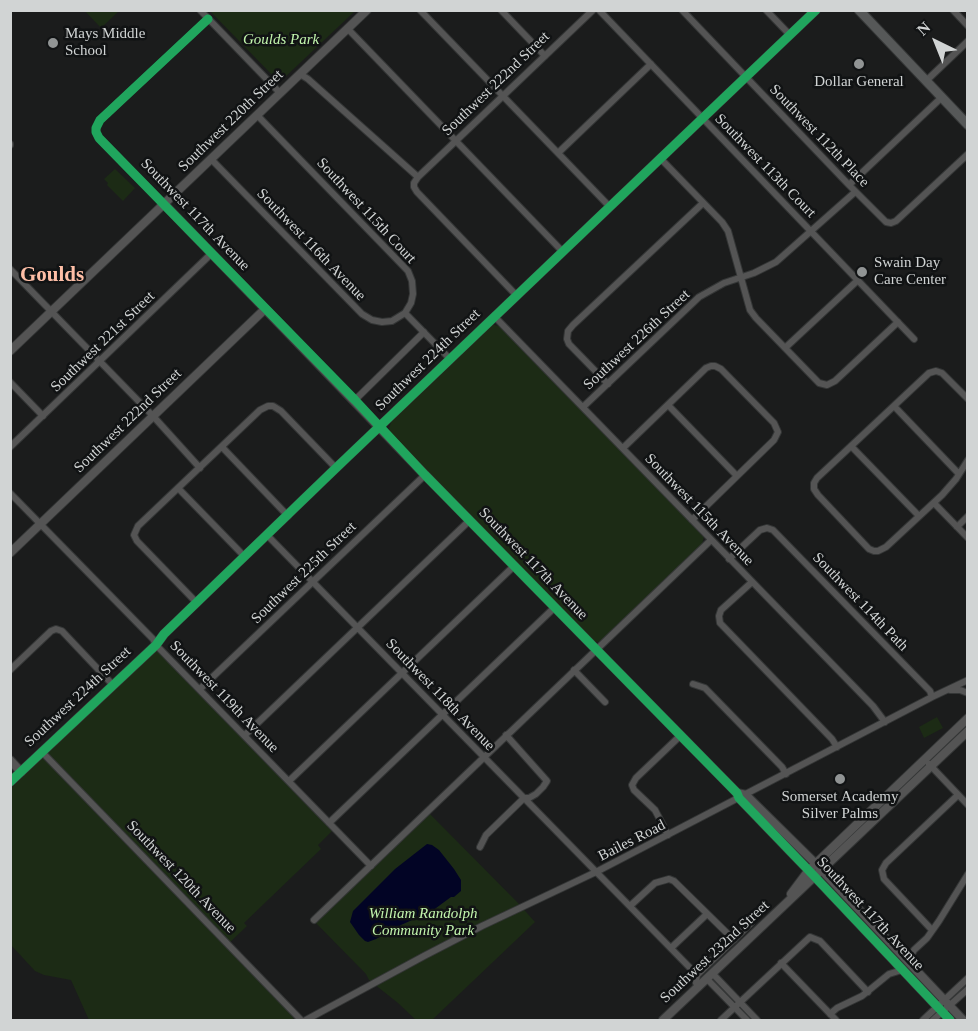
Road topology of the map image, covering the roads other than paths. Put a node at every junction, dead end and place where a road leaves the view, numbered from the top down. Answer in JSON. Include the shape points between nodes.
{"nodes":[{"id":1,"x":200,"y":10,"type":"edge"},
{"id":2,"x":367,"y":10,"type":"edge"},
{"id":3,"x":420,"y":10,"type":"edge"},
{"id":4,"x":501,"y":10,"type":"edge"},
{"id":5,"x":581,"y":10,"type":"edge"},
{"id":6,"x":592,"y":10,"type":"edge"},
{"id":7,"x":599,"y":10,"type":"edge"},
{"id":8,"x":682,"y":10,"type":"edge"},
{"id":9,"x":766,"y":10,"type":"edge"},
{"id":10,"x":816,"y":10,"type":"edge"},
{"id":11,"x":859,"y":10,"type":"edge"},
{"id":12,"x":953,"y":10,"type":"edge"},
{"id":13,"x":586,"y":16,"type":"junction"},
{"id":14,"x":208,"y":18,"type":"junction"},
{"id":15,"x":968,"y":26,"type":"edge"},
{"id":16,"x":348,"y":28,"type":"junction"},
{"id":17,"x":790,"y":35,"type":"junction"},
{"id":18,"x":968,"y":41,"type":"edge"},
{"id":19,"x":545,"y":56,"type":"junction"},
{"id":20,"x":651,"y":64,"type":"junction"},
{"id":21,"x":300,"y":74,"type":"junction"},
{"id":22,"x":746,"y":77,"type":"junction"},
{"id":23,"x":926,"y":81,"type":"junction"},
{"id":24,"x":280,"y":93,"type":"junction"},
{"id":25,"x":502,"y":97,"type":"junction"},
{"id":26,"x":941,"y":98,"type":"junction"},
{"id":27,"x":257,"y":115,"type":"junction"},
{"id":28,"x":703,"y":118,"type":"junction"},
{"id":29,"x":967,"y":124,"type":"edge"},
{"id":30,"x":456,"y":141,"type":"junction"},
{"id":31,"x":558,"y":153,"type":"junction"},
{"id":32,"x":968,"y":154,"type":"edge"},
{"id":33,"x":211,"y":159,"type":"junction"},
{"id":34,"x":661,"y":159,"type":"junction"},
{"id":35,"x":418,"y":177,"type":"junction"},
{"id":36,"x":849,"y":185,"type":"junction"},
{"id":37,"x":855,"y":192,"type":"junction"},
{"id":38,"x":703,"y":203,"type":"junction"},
{"id":39,"x":164,"y":204,"type":"junction"},
{"id":40,"x":609,"y":207,"type":"junction"},
{"id":41,"x":811,"y":232,"type":"junction"},
{"id":42,"x":563,"y":252,"type":"junction"},
{"id":43,"x":212,"y":254,"type":"junction"},
{"id":44,"x":10,"y":269,"type":"edge"},
{"id":45,"x":741,"y":277,"type":"junction"},
{"id":46,"x":858,"y":280,"type":"junction"},
{"id":47,"x":517,"y":296,"type":"junction"},
{"id":48,"x":265,"y":309,"type":"junction"},
{"id":49,"x":52,"y":311,"type":"junction"},
{"id":50,"x":405,"y":314,"type":"junction"},
{"id":51,"x":495,"y":317,"type":"junction"},
{"id":52,"x":898,"y":322,"type":"junction"},
{"id":53,"x":424,"y":332,"type":"junction"},
{"id":54,"x":914,"y":339,"type":"dead end"},
{"id":55,"x":785,"y":348,"type":"junction"},
{"id":56,"x":10,"y":351,"type":"edge"},
{"id":57,"x":450,"y":360,"type":"junction"},
{"id":58,"x":100,"y":361,"type":"junction"},
{"id":59,"x":10,"y":382,"type":"edge"},
{"id":60,"x":608,"y":384,"type":"junction"},
{"id":61,"x":968,"y":399,"type":"edge"},
{"id":62,"x":354,"y":400,"type":"junction"},
{"id":63,"x":668,"y":405,"type":"junction"},
{"id":64,"x":894,"y":406,"type":"junction"},
{"id":65,"x":583,"y":407,"type":"junction"},
{"id":66,"x":43,"y":416,"type":"junction"},
{"id":67,"x":153,"y":416,"type":"junction"},
{"id":68,"x":380,"y":427,"type":"junction"},
{"id":69,"x":851,"y":446,"type":"junction"},
{"id":70,"x":10,"y":447,"type":"edge"},
{"id":71,"x":222,"y":447,"type":"junction"},
{"id":72,"x":623,"y":448,"type":"junction"},
{"id":73,"x":968,"y":460,"type":"edge"},
{"id":74,"x":200,"y":468,"type":"junction"},
{"id":75,"x":336,"y":468,"type":"junction"},
{"id":76,"x":959,"y":474,"type":"junction"},
{"id":77,"x":425,"y":475,"type":"junction"},
{"id":78,"x":736,"y":476,"type":"junction"},
{"id":79,"x":178,"y":488,"type":"junction"},
{"id":80,"x":10,"y":493,"type":"edge"},
{"id":81,"x":934,"y":503,"type":"junction"},
{"id":82,"x":288,"y":516,"type":"junction"},
{"id":83,"x":919,"y":516,"type":"junction"},
{"id":84,"x":968,"y":516,"type":"edge"},
{"id":85,"x":470,"y":520,"type":"junction"},
{"id":86,"x":692,"y":520,"type":"junction"},
{"id":87,"x":40,"y":524,"type":"junction"},
{"id":88,"x":957,"y":527,"type":"junction"},
{"id":89,"x":267,"y":535,"type":"junction"},
{"id":90,"x":968,"y":538,"type":"edge"},
{"id":91,"x":711,"y":540,"type":"junction"},
{"id":92,"x":10,"y":553,"type":"edge"},
{"id":93,"x":245,"y":556,"type":"junction"},
{"id":94,"x":729,"y":559,"type":"junction"},
{"id":95,"x":514,"y":566,"type":"junction"},
{"id":96,"x":313,"y":581,"type":"junction"},
{"id":97,"x":752,"y":582,"type":"junction"},
{"id":98,"x":197,"y":603,"type":"junction"},
{"id":99,"x":555,"y":608,"type":"junction"},
{"id":100,"x":358,"y":627,"type":"junction"},
{"id":101,"x":156,"y":645,"type":"junction"},
{"id":102,"x":596,"y":649,"type":"junction"},
{"id":103,"x":10,"y":670,"type":"edge"},
{"id":104,"x":574,"y":670,"type":"junction"},
{"id":105,"x":402,"y":673,"type":"junction"},
{"id":106,"x":968,"y":682,"type":"edge"},
{"id":107,"x":693,"y":684,"type":"dead end"},
{"id":108,"x":113,"y":685,"type":"junction"},
{"id":109,"x":200,"y":689,"type":"junction"},
{"id":110,"x":946,"y":690,"type":"junction"},
{"id":111,"x":968,"y":692,"type":"edge"},
{"id":112,"x":932,"y":697,"type":"junction"},
{"id":113,"x":605,"y":702,"type":"dead end"},
{"id":114,"x":443,"y":714,"type":"junction"},
{"id":115,"x":968,"y":718,"type":"edge"},
{"id":116,"x":885,"y":722,"type":"junction"},
{"id":117,"x":968,"y":731,"type":"edge"},
{"id":118,"x":245,"y":735,"type":"junction"},
{"id":119,"x":506,"y":735,"type":"junction"},
{"id":120,"x":681,"y":735,"type":"junction"},
{"id":121,"x":837,"y":747,"type":"junction"},
{"id":122,"x":42,"y":752,"type":"junction"},
{"id":123,"x":483,"y":757,"type":"junction"},
{"id":124,"x":924,"y":759,"type":"junction"},
{"id":125,"x":10,"y":760,"type":"edge"},
{"id":126,"x":931,"y":766,"type":"junction"},
{"id":127,"x":21,"y":772,"type":"junction"},
{"id":128,"x":786,"y":774,"type":"junction"},
{"id":129,"x":289,"y":781,"type":"junction"},
{"id":130,"x":10,"y":782,"type":"edge"},
{"id":131,"x":740,"y":795,"type":"junction"},
{"id":132,"x":958,"y":795,"type":"junction"},
{"id":133,"x":524,"y":798,"type":"junction"},
{"id":134,"x":968,"y":805,"type":"edge"},
{"id":135,"x":329,"y":823,"type":"junction"},
{"id":136,"x":668,"y":835,"type":"junction"},
{"id":137,"x":480,"y":847,"type":"dead end"},
{"id":138,"x":371,"y":866,"type":"junction"},
{"id":139,"x":819,"y":867,"type":"junction"},
{"id":140,"x":596,"y":872,"type":"junction"},
{"id":141,"x":812,"y":874,"type":"junction"},
{"id":142,"x":968,"y":874,"type":"edge"},
{"id":143,"x":630,"y":906,"type":"junction"},
{"id":144,"x":707,"y":914,"type":"junction"},
{"id":145,"x":314,"y":920,"type":"dead end"},
{"id":146,"x":751,"y":923,"type":"dead end"},
{"id":147,"x":932,"y":930,"type":"junction"},
{"id":148,"x":734,"y":940,"type":"junction"},
{"id":149,"x":671,"y":948,"type":"junction"},
{"id":150,"x":914,"y":950,"type":"junction"},
{"id":151,"x":899,"y":952,"type":"junction"},
{"id":152,"x":892,"y":959,"type":"junction"},
{"id":153,"x":781,"y":963,"type":"junction"},
{"id":154,"x":910,"y":963,"type":"junction"},
{"id":155,"x":902,"y":970,"type":"junction"},
{"id":156,"x":889,"y":974,"type":"junction"},
{"id":157,"x":697,"y":975,"type":"junction"},
{"id":158,"x":710,"y":976,"type":"junction"},
{"id":159,"x":968,"y":978,"type":"edge"},
{"id":160,"x":699,"y":987,"type":"junction"},
{"id":161,"x":968,"y":989,"type":"edge"},
{"id":162,"x":868,"y":992,"type":"junction"},
{"id":163,"x":947,"y":1003,"type":"junction"},
{"id":164,"x":737,"y":1005,"type":"junction"},
{"id":165,"x":939,"y":1010,"type":"junction"},
{"id":166,"x":830,"y":1014,"type":"junction"},
{"id":167,"x":301,"y":1020,"type":"edge"},
{"id":168,"x":306,"y":1020,"type":"edge"},
{"id":169,"x":663,"y":1020,"type":"edge"},
{"id":170,"x":721,"y":1020,"type":"edge"},
{"id":171,"x":747,"y":1020,"type":"edge"},
{"id":172,"x":757,"y":1020,"type":"edge"},
{"id":173,"x":836,"y":1020,"type":"edge"},
{"id":174,"x":923,"y":1020,"type":"edge"},
{"id":175,"x":933,"y":1020,"type":"edge"},
{"id":176,"x":950,"y":1020,"type":"edge"},
{"id":177,"x":963,"y":1020,"type":"edge"}],
"edges":[{"from":1,"to":14,"type":"street"},
{"from":2,"to":16,"type":"street","name":"Southwest 220th Street"},
{"from":3,"to":25,"type":"street"},
{"from":4,"to":19,"type":"street"},
{"from":5,"to":13,"type":"street"},
{"from":6,"to":13,"type":"street","name":"Southwest 222nd Street"},
{"from":7,"to":20,"type":"street","name":"Southwest 113th Court"},
{"from":8,"to":22,"type":"street","name":"Southwest 112th Place"},
{"from":9,"to":17,"type":"street"},
{"from":10,"to":17,"type":"street","name":"Southwest 224th Street"},
{"from":11,"to":23,"type":"main road"},
{"from":12,"to":15,"type":"street"},
{"from":13,"to":19,"type":"street","name":"Southwest 222nd Street"},
{"from":14,"to":24,"type":"street"},
{"from":14,"to":39,"type":"street","name":"Southwest 117th Avenue","via":[[96,128],[99,138]]},
{"from":16,"to":21,"type":"street","name":"Southwest 220th Street"},
{"from":16,"to":30,"type":"street"},
{"from":17,"to":22,"type":"street","name":"Southwest 224th Street"},
{"from":18,"to":23,"type":"street"},
{"from":19,"to":25,"type":"street","name":"Southwest 222nd Street"},
{"from":20,"to":28,"type":"street","name":"Southwest 113th Court"},
{"from":20,"to":31,"type":"street"},
{"from":21,"to":24,"type":"street","name":"Southwest 220th Street"},
{"from":21,"to":35,"type":"street"},
{"from":22,"to":28,"type":"street","name":"Southwest 224th Street"},
{"from":22,"to":36,"type":"street","name":"Southwest 112th Place"},
{"from":23,"to":26,"type":"main road"},
{"from":24,"to":27,"type":"street","name":"Southwest 220th Street"},
{"from":25,"to":30,"type":"street","name":"Southwest 222nd Street"},
{"from":25,"to":31,"type":"street"},
{"from":26,"to":29,"type":"main road"},
{"from":26,"to":36,"type":"street"},
{"from":27,"to":33,"type":"street","name":"Southwest 220th Street"},
{"from":27,"to":50,"type":"street","name":"Southwest 115th Court","via":[[408,271],[413,294]]},
{"from":28,"to":34,"type":"street","name":"Southwest 224th Street"},
{"from":28,"to":41,"type":"street","name":"Southwest 113th Court"},
{"from":30,"to":35,"type":"street","name":"Southwest 222nd Street"},
{"from":30,"to":42,"type":"street"},
{"from":31,"to":40,"type":"street"},
{"from":32,"to":37,"type":"street","name":"Southwest 112th Place","via":[[891,223]]},
{"from":33,"to":39,"type":"street","name":"Southwest 220th Street"},
{"from":33,"to":50,"type":"street","name":"Southwest 116th Avenue","via":[[362,314],[381,322]]},
{"from":34,"to":38,"type":"street"},
{"from":34,"to":40,"type":"street","name":"Southwest 224th Street"},
{"from":35,"to":47,"type":"street","via":[[414,185],[417,192]]},
{"from":36,"to":37,"type":"street","name":"Southwest 112th Place"},
{"from":37,"to":41,"type":"street","name":"Southwest 226th Street"},
{"from":38,"to":45,"type":"street","via":[[728,231]]},
{"from":38,"to":60,"type":"street","via":[[568,331],[568,342]]},
{"from":39,"to":43,"type":"street","name":"Southwest 117th Avenue"},
{"from":39,"to":49,"type":"street","name":"Southwest 220th Street"},
{"from":40,"to":42,"type":"street","name":"Southwest 224th Street"},
{"from":41,"to":45,"type":"street","name":"Southwest 226th Street","via":[[776,262]]},
{"from":41,"to":46,"type":"street","name":"Southwest 113th Court"},
{"from":42,"to":47,"type":"street","name":"Southwest 224th Street"},
{"from":43,"to":48,"type":"street","name":"Southwest 117th Avenue"},
{"from":43,"to":58,"type":"street","name":"Southwest 221st Street"},
{"from":44,"to":49,"type":"street"},
{"from":45,"to":55,"type":"street","via":[[750,310]]},
{"from":45,"to":60,"type":"street","name":"Southwest 226th Street","via":[[699,297]]},
{"from":46,"to":52,"type":"street","name":"Southwest 113th Court"},
{"from":46,"to":55,"type":"street"},
{"from":47,"to":51,"type":"street","name":"Southwest 224th Street"},
{"from":48,"to":62,"type":"street","name":"Southwest 117th Avenue"},
{"from":48,"to":67,"type":"street","name":"Southwest 222nd Street"},
{"from":49,"to":56,"type":"street","name":"Southwest 220th Street"},
{"from":49,"to":58,"type":"street"},
{"from":50,"to":53,"type":"street"},
{"from":51,"to":57,"type":"street","name":"Southwest 224th Street"},
{"from":51,"to":65,"type":"street","name":"Southwest 115th Avenue"},
{"from":52,"to":54,"type":"street","name":"Southwest 113th Court"},
{"from":52,"to":55,"type":"street","via":[[831,384],[816,381]]},
{"from":53,"to":57,"type":"street"},
{"from":53,"to":62,"type":"street","name":"Southwest 224th Street"},
{"from":57,"to":68,"type":"street","name":"Southwest 224th Street"},
{"from":58,"to":66,"type":"street","name":"Southwest 221st Street"},
{"from":58,"to":67,"type":"street"},
{"from":59,"to":66,"type":"street"},
{"from":60,"to":65,"type":"street","name":"Southwest 226th Street"},
{"from":61,"to":64,"type":"street","via":[[943,374],[931,372]]},
{"from":62,"to":68,"type":"street","name":"Southwest 117th Avenue"},
{"from":63,"to":72,"type":"street"},
{"from":63,"to":78,"type":"street"},
{"from":63,"to":78,"type":"street","via":[[706,369],[715,366],[774,423],[778,432],[774,440]]},
{"from":64,"to":69,"type":"street"},
{"from":64,"to":76,"type":"street"},
{"from":65,"to":72,"type":"street","name":"Southwest 115th Avenue"},
{"from":66,"to":70,"type":"street","name":"Southwest 221st Street"},
{"from":67,"to":74,"type":"street"},
{"from":67,"to":87,"type":"street","name":"Southwest 222nd Street"},
{"from":68,"to":75,"type":"street","name":"Southwest 224th Street"},
{"from":68,"to":77,"type":"street","name":"Southwest 117th Avenue"},
{"from":69,"to":83,"type":"street"},
{"from":69,"to":83,"type":"street","via":[[816,480],[815,490],[869,549],[885,548]]},
{"from":71,"to":74,"type":"street"},
{"from":71,"to":75,"type":"street","via":[[260,410],[271,405]]},
{"from":71,"to":82,"type":"street"},
{"from":72,"to":86,"type":"street","name":"Southwest 115th Avenue"},
{"from":73,"to":76,"type":"street"},
{"from":74,"to":79,"type":"street"},
{"from":75,"to":82,"type":"street","name":"Southwest 224th Street"},
{"from":76,"to":81,"type":"street"},
{"from":77,"to":85,"type":"street","name":"Southwest 117th Avenue"},
{"from":77,"to":96,"type":"street","name":"Southwest 225th Street"},
{"from":78,"to":86,"type":"street"},
{"from":79,"to":93,"type":"street"},
{"from":79,"to":98,"type":"street","via":[[134,535]]},
{"from":80,"to":87,"type":"street","name":"Southwest 119th Avenue"},
{"from":81,"to":83,"type":"street"},
{"from":81,"to":88,"type":"street"},
{"from":82,"to":89,"type":"street","name":"Southwest 224th Street"},
{"from":84,"to":88,"type":"street"},
{"from":85,"to":95,"type":"street","name":"Southwest 117th Avenue"},
{"from":85,"to":100,"type":"street"},
{"from":86,"to":91,"type":"street","name":"Southwest 115th Avenue"},
{"from":87,"to":92,"type":"street","name":"Southwest 222nd Street"},
{"from":87,"to":101,"type":"street","name":"Southwest 119th Avenue"},
{"from":88,"to":90,"type":"street"},
{"from":89,"to":93,"type":"street","name":"Southwest 224th Street"},
{"from":89,"to":96,"type":"street","name":"Southwest 118th Avenue"},
{"from":91,"to":94,"type":"street","name":"Southwest 115th Avenue"},
{"from":91,"to":102,"type":"street"},
{"from":93,"to":98,"type":"street","name":"Southwest 224th Street"},
{"from":94,"to":97,"type":"street","name":"Southwest 115th Avenue"},
{"from":94,"to":112,"type":"street","name":"Southwest 114th Path","via":[[760,530],[774,530]]},
{"from":95,"to":99,"type":"street","name":"Southwest 117th Avenue"},
{"from":95,"to":105,"type":"street"},
{"from":96,"to":100,"type":"street","name":"Southwest 118th Avenue"},
{"from":96,"to":109,"type":"street","name":"Southwest 225th Street"},
{"from":97,"to":116,"type":"street","name":"Southwest 115th Avenue"},
{"from":97,"to":121,"type":"street","via":[[721,610],[721,625]]},
{"from":98,"to":101,"type":"street","name":"Southwest 224th Street"},
{"from":99,"to":102,"type":"street","name":"Southwest 117th Avenue"},
{"from":99,"to":114,"type":"street"},
{"from":100,"to":105,"type":"street","name":"Southwest 118th Avenue"},
{"from":100,"to":118,"type":"street"},
{"from":101,"to":108,"type":"street","name":"Southwest 224th Street"},
{"from":101,"to":109,"type":"street","name":"Southwest 119th Avenue"},
{"from":102,"to":104,"type":"street"},
{"from":102,"to":120,"type":"street","name":"Southwest 117th Avenue"},
{"from":103,"to":108,"type":"street","via":[[56,629]]},
{"from":104,"to":113,"type":"street"},
{"from":104,"to":119,"type":"street"},
{"from":105,"to":114,"type":"street","name":"Southwest 118th Avenue"},
{"from":105,"to":129,"type":"street"},
{"from":106,"to":110,"type":"street","name":"Bailes Road"},
{"from":106,"to":111,"type":"street"},
{"from":107,"to":128,"type":"street","via":[[705,688]]},
{"from":108,"to":122,"type":"street","name":"Southwest 224th Street"},
{"from":109,"to":118,"type":"street","name":"Southwest 119th Avenue"},
{"from":110,"to":111,"type":"street"},
{"from":110,"to":112,"type":"street","name":"Bailes Road"},
{"from":112,"to":116,"type":"street","name":"Bailes Road"},
{"from":114,"to":123,"type":"street","name":"Southwest 118th Avenue"},
{"from":114,"to":135,"type":"street"},
{"from":115,"to":124,"type":"street","name":"Southwest 232nd Street"},
{"from":116,"to":121,"type":"street","name":"Bailes Road"},
{"from":117,"to":126,"type":"street","name":"Southwest 232nd Street"},
{"from":118,"to":129,"type":"street","name":"Southwest 119th Avenue"},
{"from":119,"to":123,"type":"street"},
{"from":119,"to":133,"type":"street","via":[[547,781],[532,797]]},
{"from":120,"to":131,"type":"street","name":"Southwest 117th Avenue"},
{"from":120,"to":136,"type":"street","via":[[632,785],[655,810]]},
{"from":121,"to":128,"type":"street","name":"Bailes Road"},
{"from":122,"to":127,"type":"street","name":"Southwest 224th Street"},
{"from":122,"to":167,"type":"street","name":"Southwest 120th Avenue"},
{"from":123,"to":133,"type":"street","name":"Southwest 118th Avenue"},
{"from":123,"to":138,"type":"street"},
{"from":124,"to":126,"type":"street"},
{"from":124,"to":139,"type":"street","name":"Southwest 232nd Street"},
{"from":125,"to":127,"type":"street"},
{"from":126,"to":132,"type":"street"},
{"from":126,"to":139,"type":"street","name":"Southwest 232nd Street"},
{"from":127,"to":130,"type":"street","name":"Southwest 224th Street"},
{"from":128,"to":131,"type":"street","name":"Bailes Road"},
{"from":129,"to":135,"type":"street","name":"Southwest 119th Avenue"},
{"from":131,"to":136,"type":"street","name":"Bailes Road"},
{"from":131,"to":139,"type":"street","name":"Southwest 117th Avenue"},
{"from":131,"to":141,"type":"street","name":"Southwest 117th Avenue"},
{"from":132,"to":134,"type":"street"},
{"from":132,"to":147,"type":"street","via":[[882,870],[884,879]]},
{"from":133,"to":137,"type":"street","via":[[490,830]]},
{"from":133,"to":140,"type":"street","name":"Southwest 118th Avenue"},
{"from":135,"to":138,"type":"street","name":"Southwest 119th Avenue"},
{"from":136,"to":140,"type":"street","name":"Bailes Road"},
{"from":138,"to":145,"type":"street"},
{"from":139,"to":141,"type":"street","name":"Southwest 232nd Street"},
{"from":139,"to":151,"type":"street","name":"Southwest 117th Avenue"},
{"from":140,"to":143,"type":"street","name":"Southwest 118th Avenue"},
{"from":140,"to":168,"type":"street","name":"Bailes Road","via":[[424,956]]},
{"from":141,"to":152,"type":"street","name":"Southwest 117th Avenue"},
{"from":141,"to":158,"type":"street","name":"Southwest 232nd Street"},
{"from":142,"to":147,"type":"street"},
{"from":143,"to":144,"type":"street","via":[[655,883],[669,879]]},
{"from":143,"to":149,"type":"street","name":"Southwest 118th Avenue"},
{"from":144,"to":148,"type":"street"},
{"from":144,"to":149,"type":"street"},
{"from":146,"to":148,"type":"street"},
{"from":147,"to":150,"type":"street"},
{"from":148,"to":157,"type":"street"},
{"from":149,"to":157,"type":"street","name":"Southwest 118th Avenue"},
{"from":150,"to":151,"type":"street"},
{"from":150,"to":154,"type":"street"},
{"from":151,"to":154,"type":"street","name":"Southwest 117th Avenue"},
{"from":152,"to":155,"type":"street","name":"Southwest 117th Avenue"},
{"from":152,"to":156,"type":"street"},
{"from":153,"to":162,"type":"street","via":[[813,937]]},
{"from":153,"to":164,"type":"street"},
{"from":153,"to":166,"type":"street"},
{"from":154,"to":163,"type":"street","name":"Southwest 117th Avenue"},
{"from":155,"to":156,"type":"street"},
{"from":155,"to":165,"type":"street","name":"Southwest 117th Avenue"},
{"from":156,"to":162,"type":"street"},
{"from":157,"to":160,"type":"street"},
{"from":158,"to":160,"type":"street","name":"Southwest 232nd Street"},
{"from":158,"to":164,"type":"street"},
{"from":159,"to":163,"type":"street"},
{"from":160,"to":169,"type":"street","name":"Southwest 232nd Street"},
{"from":161,"to":163,"type":"street"},
{"from":162,"to":166,"type":"street"},
{"from":163,"to":165,"type":"street"},
{"from":163,"to":177,"type":"street","name":"Southwest 117th Avenue"},
{"from":164,"to":170,"type":"street"},
{"from":164,"to":171,"type":"street"},
{"from":164,"to":172,"type":"street"},
{"from":165,"to":174,"type":"street"},
{"from":165,"to":175,"type":"street"},
{"from":165,"to":176,"type":"street","name":"Southwest 117th Avenue"},
{"from":166,"to":173,"type":"street"}]}
